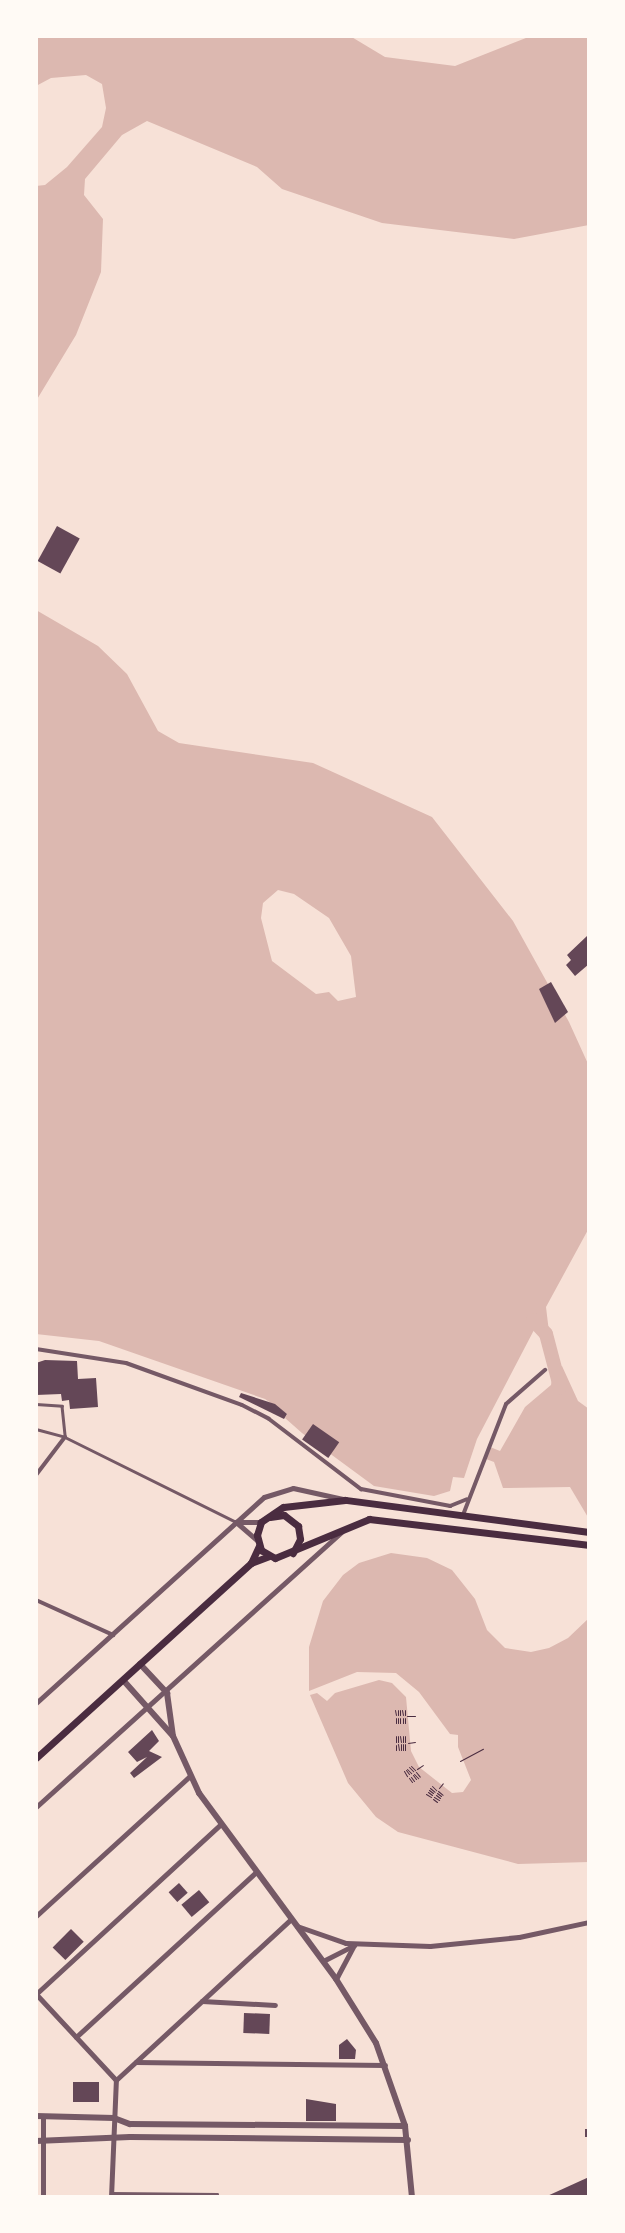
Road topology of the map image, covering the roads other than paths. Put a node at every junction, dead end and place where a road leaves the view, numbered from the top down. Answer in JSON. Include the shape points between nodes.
{"nodes":[{"id":1,"x":36,"y":1349,"type":"edge"},
{"id":2,"x":545,"y":1370,"type":"dead end"},
{"id":3,"x":36,"y":1404,"type":"edge"},
{"id":4,"x":36,"y":1429,"type":"edge"},
{"id":5,"x":65,"y":1438,"type":"junction"},
{"id":6,"x":36,"y":1475,"type":"edge"},
{"id":7,"x":467,"y":1499,"type":"junction"},
{"id":8,"x":345,"y":1500,"type":"junction"},
{"id":9,"x":463,"y":1515,"type":"junction"},
{"id":10,"x":264,"y":1520,"type":"junction"},
{"id":11,"x":236,"y":1522,"type":"junction"},
{"id":12,"x":350,"y":1524,"type":"junction"},
{"id":13,"x":589,"y":1532,"type":"edge"},
{"id":14,"x":258,"y":1543,"type":"junction"},
{"id":15,"x":589,"y":1545,"type":"edge"},
{"id":16,"x":269,"y":1556,"type":"junction"},
{"id":17,"x":289,"y":1556,"type":"junction"},
{"id":18,"x":251,"y":1563,"type":"junction"},
{"id":19,"x":36,"y":1600,"type":"edge"},
{"id":20,"x":113,"y":1635,"type":"junction"},
{"id":21,"x":140,"y":1664,"type":"junction"},
{"id":22,"x":123,"y":1680,"type":"junction"},
{"id":23,"x":167,"y":1694,"type":"junction"},
{"id":24,"x":36,"y":1703,"type":"edge"},
{"id":25,"x":149,"y":1708,"type":"junction"},
{"id":26,"x":173,"y":1736,"type":"junction"},
{"id":27,"x":36,"y":1758,"type":"edge"},
{"id":28,"x":189,"y":1777,"type":"junction"},
{"id":29,"x":36,"y":1808,"type":"edge"},
{"id":30,"x":221,"y":1824,"type":"junction"},
{"id":31,"x":256,"y":1872,"type":"junction"},
{"id":32,"x":36,"y":1916,"type":"edge"},
{"id":33,"x":291,"y":1919,"type":"junction"},
{"id":34,"x":589,"y":1922,"type":"edge"},
{"id":35,"x":296,"y":1925,"type":"junction"},
{"id":36,"x":354,"y":1945,"type":"junction"},
{"id":37,"x":322,"y":1961,"type":"junction"},
{"id":38,"x":336,"y":1979,"type":"junction"},
{"id":39,"x":36,"y":1994,"type":"edge"},
{"id":40,"x":202,"y":2001,"type":"junction"},
{"id":41,"x":274,"y":2005,"type":"dead end"},
{"id":42,"x":76,"y":2037,"type":"junction"},
{"id":43,"x":136,"y":2062,"type":"junction"},
{"id":44,"x":386,"y":2065,"type":"junction"},
{"id":45,"x":116,"y":2080,"type":"junction"},
{"id":46,"x":40,"y":2116,"type":"edge"},
{"id":47,"x":114,"y":2118,"type":"junction"},
{"id":48,"x":405,"y":2126,"type":"junction"},
{"id":49,"x":113,"y":2140,"type":"junction"},
{"id":50,"x":408,"y":2140,"type":"junction"},
{"id":51,"x":40,"y":2141,"type":"edge"},
{"id":52,"x":218,"y":2194,"type":"dead end"},
{"id":53,"x":111,"y":2195,"type":"edge"},
{"id":54,"x":43,"y":2197,"type":"edge"},
{"id":55,"x":412,"y":2197,"type":"edge"}],
"edges":[{"from":1,"to":7,"type":"street","via":[[126,1363],[242,1405],[269,1419],[361,1490],[450,1506]]},
{"from":2,"to":7,"type":"street","via":[[506,1404]]},
{"from":3,"to":5,"type":"lane","via":[[62,1406]]},
{"from":4,"to":5,"type":"lane"},
{"from":5,"to":6,"type":"street"},
{"from":5,"to":11,"type":"lane"},
{"from":7,"to":9,"type":"street"},
{"from":8,"to":9,"type":"main road"},
{"from":8,"to":10,"type":"main road","via":[[292,1504]]},
{"from":8,"to":11,"type":"street","via":[[308,1489],[282,1490],[264,1497]]},
{"from":9,"to":13,"type":"main road"},
{"from":10,"to":11,"type":"street"},
{"from":10,"to":14,"type":"main road"},
{"from":10,"to":17,"type":"main road","via":[[284,1515],[298,1526],[300,1543]]},
{"from":11,"to":14,"type":"street"},
{"from":11,"to":20,"type":"street"},
{"from":12,"to":15,"type":"main road","via":[[385,1520]]},
{"from":12,"to":17,"type":"main road"},
{"from":12,"to":23,"type":"street"},
{"from":14,"to":16,"type":"main road"},
{"from":14,"to":18,"type":"main road"},
{"from":16,"to":17,"type":"main road"},
{"from":16,"to":18,"type":"main road"},
{"from":18,"to":21,"type":"main road"},
{"from":19,"to":20,"type":"street"},
{"from":20,"to":24,"type":"street"},
{"from":21,"to":22,"type":"main road"},
{"from":21,"to":23,"type":"street"},
{"from":22,"to":25,"type":"street"},
{"from":22,"to":27,"type":"main road"},
{"from":23,"to":25,"type":"street"},
{"from":23,"to":26,"type":"street"},
{"from":25,"to":26,"type":"street"},
{"from":25,"to":29,"type":"street"},
{"from":26,"to":28,"type":"street"},
{"from":28,"to":30,"type":"street"},
{"from":28,"to":32,"type":"street"},
{"from":30,"to":31,"type":"street"},
{"from":30,"to":39,"type":"street"},
{"from":31,"to":33,"type":"street"},
{"from":31,"to":42,"type":"street"},
{"from":33,"to":35,"type":"street"},
{"from":33,"to":40,"type":"street"},
{"from":34,"to":36,"type":"street","via":[[472,1944]]},
{"from":35,"to":36,"type":"street"},
{"from":35,"to":37,"type":"street"},
{"from":36,"to":37,"type":"street"},
{"from":36,"to":38,"type":"street"},
{"from":37,"to":38,"type":"street"},
{"from":38,"to":44,"type":"street"},
{"from":39,"to":42,"type":"street"},
{"from":40,"to":41,"type":"street"},
{"from":40,"to":43,"type":"street"},
{"from":42,"to":45,"type":"street"},
{"from":43,"to":44,"type":"street"},
{"from":43,"to":45,"type":"street"},
{"from":44,"to":48,"type":"street"},
{"from":45,"to":47,"type":"street"},
{"from":46,"to":47,"type":"street"},
{"from":46,"to":51,"type":"street"},
{"from":47,"to":48,"type":"street","via":[[130,2124]]},
{"from":47,"to":49,"type":"street"},
{"from":48,"to":50,"type":"street"},
{"from":49,"to":50,"type":"street"},
{"from":49,"to":51,"type":"street"},
{"from":49,"to":53,"type":"street"},
{"from":50,"to":55,"type":"street"},
{"from":51,"to":54,"type":"street"},
{"from":52,"to":53,"type":"lane"}]}
